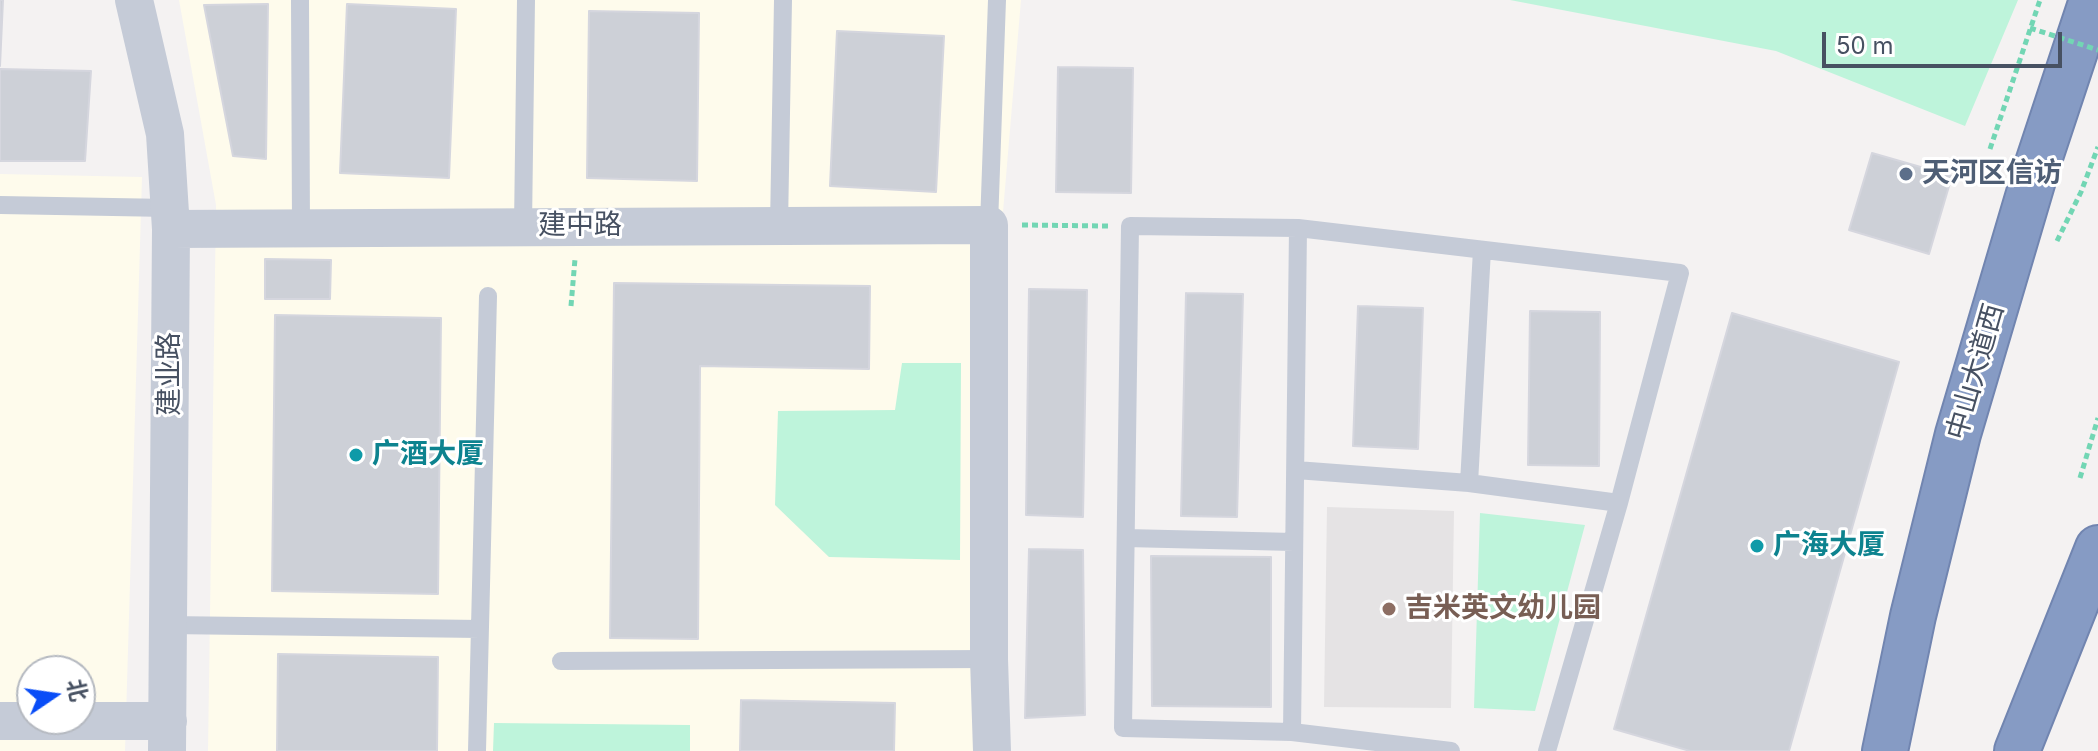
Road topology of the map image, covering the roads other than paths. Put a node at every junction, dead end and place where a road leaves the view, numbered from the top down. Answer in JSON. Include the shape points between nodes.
{"nodes":[{"id":1,"x":134,"y":0,"type":"edge"},
{"id":2,"x":300,"y":0,"type":"edge"},
{"id":3,"x":526,"y":0,"type":"edge"},
{"id":4,"x":783,"y":0,"type":"edge"},
{"id":5,"x":997,"y":0,"type":"edge"},
{"id":6,"x":2092,"y":0,"type":"edge"},
{"id":7,"x":0,"y":205,"type":"edge"},
{"id":8,"x":170,"y":219,"type":"junction"},
{"id":9,"x":989,"y":225,"type":"junction"},
{"id":10,"x":523,"y":226,"type":"junction"},
{"id":11,"x":779,"y":226,"type":"junction"},
{"id":12,"x":301,"y":227,"type":"junction"},
{"id":13,"x":1298,"y":228,"type":"junction"},
{"id":14,"x":1482,"y":250,"type":"junction"},
{"id":15,"x":488,"y":296,"type":"dead end"},
{"id":16,"x":1296,"y":470,"type":"junction"},
{"id":17,"x":1469,"y":483,"type":"junction"},
{"id":18,"x":1619,"y":503,"type":"junction"},
{"id":19,"x":1126,"y":538,"type":"junction"},
{"id":20,"x":1294,"y":542,"type":"junction"},
{"id":21,"x":2098,"y":548,"type":"edge"},
{"id":22,"x":168,"y":625,"type":"junction"},
{"id":23,"x":480,"y":629,"type":"junction"},
{"id":24,"x":989,"y":659,"type":"junction"},
{"id":25,"x":561,"y":661,"type":"dead end"},
{"id":26,"x":0,"y":721,"type":"edge"},
{"id":27,"x":1292,"y":732,"type":"junction"},
{"id":28,"x":167,"y":736,"type":"edge"},
{"id":29,"x":477,"y":751,"type":"edge"},
{"id":30,"x":992,"y":751,"type":"edge"},
{"id":31,"x":1451,"y":751,"type":"edge"},
{"id":32,"x":1547,"y":751,"type":"edge"},
{"id":33,"x":1885,"y":751,"type":"edge"},
{"id":34,"x":2017,"y":751,"type":"edge"}],
"edges":[{"from":1,"to":8,"type":"street","name":"建业路","via":[[165,134]]},
{"from":2,"to":12,"type":"lane"},
{"from":3,"to":10,"type":"lane"},
{"from":4,"to":11,"type":"lane"},
{"from":5,"to":9,"type":"lane"},
{"from":6,"to":33,"type":"highway","name":"中山大道西","via":[[1958,434]]},
{"from":7,"to":8,"type":"lane","name":"建中路"},
{"from":8,"to":12,"type":"street","name":"建中路"},
{"from":8,"to":22,"type":"street","name":"建业路"},
{"from":9,"to":11,"type":"street","name":"建中路"},
{"from":9,"to":24,"type":"street"},
{"from":10,"to":11,"type":"street","name":"建中路"},
{"from":10,"to":12,"type":"street","name":"建中路"},
{"from":13,"to":14,"type":"lane"},
{"from":13,"to":16,"type":"lane"},
{"from":13,"to":19,"type":"lane","via":[[1130,226]]},
{"from":14,"to":17,"type":"lane"},
{"from":14,"to":18,"type":"lane","via":[[1680,273]]},
{"from":15,"to":23,"type":"lane"},
{"from":16,"to":17,"type":"lane"},
{"from":16,"to":20,"type":"lane"},
{"from":17,"to":18,"type":"lane"},
{"from":18,"to":32,"type":"lane"},
{"from":19,"to":20,"type":"lane"},
{"from":19,"to":27,"type":"lane","via":[[1123,728]]},
{"from":20,"to":27,"type":"lane"},
{"from":21,"to":34,"type":"highway"},
{"from":22,"to":23,"type":"lane"},
{"from":22,"to":28,"type":"street","name":"建业路"},
{"from":23,"to":29,"type":"lane"},
{"from":24,"to":25,"type":"lane"},
{"from":24,"to":30,"type":"street"},
{"from":26,"to":28,"type":"street"},
{"from":27,"to":31,"type":"lane"}]}
